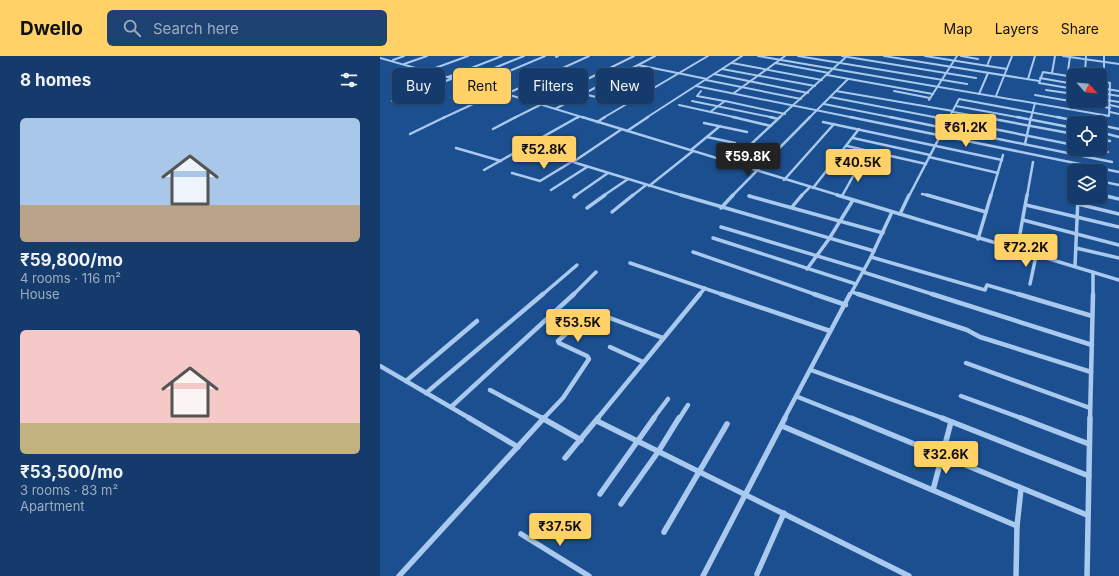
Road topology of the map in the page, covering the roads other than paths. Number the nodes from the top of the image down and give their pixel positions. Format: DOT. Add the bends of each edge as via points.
graph roads {
  1 [pos="404,56"];
  2 [pos="427,56"];
  3 [pos="468,56"];
  4 [pos="502,56"];
  5 [pos="524,56"];
  6 [pos="546,56"];
  7 [pos="589,56"];
  8 [pos="634,56"];
  9 [pos="655,56"];
  10 [pos="708,56"];
  11 [pos="742,56"];
  12 [pos="758,56"];
  13 [pos="785,56"];
  14 [pos="798,56"];
  15 [pos="842,56"];
  16 [pos="847,56"];
  17 [pos="884,56"];
  18 [pos="925,56"];
  19 [pos="957,56"];
  20 [pos="961,56"];
  21 [pos="991,56"];
  22 [pos="1012,56"];
  23 [pos="1035,56"];
  24 [pos="1055,56"];
  25 [pos="1063,56"];
  26 [pos="1069,56"];
  27 [pos="1104,56"];
  28 [pos="380,58"];
  29 [pos="978,58"];
  30 [pos="1086,58"];
  31 [pos="392,60"];
  32 [pos="780,60"];
  33 [pos="954,60"];
  34 [pos="878,62"];
  35 [pos="1105,62"];
  36 [pos="732,63"];
  37 [pos="775,63"];
  38 [pos="840,63"];
  39 [pos="404,64"];
  40 [pos="1119,64"];
  41 [pos="638,65"];
  42 [pos="950,66"];
  43 [pos="987,66"];
  44 [pos="417,68"];
  45 [pos="435,68"];
  46 [pos="494,68"];
  47 [pos="873,68"];
  48 [pos="1068,68"];
  49 [pos="1085,68"];
  50 [pos="1105,68"];
  51 [pos="722,69"];
  52 [pos="833,69"];
  53 [pos="1007,69"];
  54 [pos="766,70"];
  55 [pos="511,71"];
  56 [pos="946,73"];
  57 [pos="988,73"];
  58 [pos="679,74"];
  59 [pos="714,74"];
  60 [pos="828,74"];
  61 [pos="1052,74"];
  62 [pos="1004,75"];
  63 [pos="445,76"];
  64 [pos="758,76"];
  65 [pos="1067,76"];
  66 [pos="450,78"];
  67 [pos="976,78"];
  68 [pos="453,79"];
  69 [pos="588,79"];
  70 [pos="706,79"];
  71 [pos="848,79"];
  72 [pos="1028,79"];
  73 [pos="445,80"];
  74 [pos="822,80"];
  75 [pos="942,80"];
  76 [pos="1040,80"];
  77 [pos="751,81"];
  78 [pos="1107,82"];
  79 [pos="1067,83"];
  80 [pos="967,84"];
  81 [pos="696,86"];
  82 [pos="815,86"];
  83 [pos="743,87"];
  84 [pos="937,87"];
  85 [pos="654,88"];
  86 [pos="1067,88"];
  87 [pos="1107,89"];
  88 [pos="1046,90"];
  89 [pos="1110,90"];
  90 [pos="588,91"];
  91 [pos="701,91"];
  92 [pos="836,91"];
  93 [pos="894,91"];
  94 [pos="1119,91"];
  95 [pos="511,92"];
  96 [pos="734,93"];
  97 [pos="808,93"];
  98 [pos="1067,93"];
  99 [pos="933,94"];
  100 [pos="979,94"];
  101 [pos="1107,94"];
  102 [pos="1036,95"];
  103 [pos="1110,95"];
  104 [pos="511,96"];
  105 [pos="996,96"];
  106 [pos="1119,96"];
  107 [pos="830,97"];
  108 [pos="519,98"];
  109 [pos="801,99"];
  110 [pos="1107,100"];
  111 [pos="1110,100"];
  112 [pos="692,101"];
  113 [pos="724,101"];
  114 [pos="1119,102"];
  115 [pos="1035,103"];
  116 [pos="474,104"];
  117 [pos="539,104"];
  118 [pos="564,104"];
  119 [pos="627,104"];
  120 [pos="824,104"];
  121 [pos="679,105"];
  122 [pos="718,106"];
  123 [pos="793,106"];
  124 [pos="956,106"];
  125 [pos="1110,106"];
  126 [pos="1119,106"];
  127 [pos="554,109"];
  128 [pos="817,111"];
  129 [pos="953,111"];
  130 [pos="710,112"];
  131 [pos="1110,112"];
  132 [pos="1032,113"];
  133 [pos="785,114"];
  134 [pos="1119,114"];
  135 [pos="579,117"];
  136 [pos="778,119"];
  137 [pos="1030,119"];
  138 [pos="1067,119"];
  139 [pos="948,121"];
  140 [pos="597,122"];
  141 [pos="704,122"];
  142 [pos="823,122"];
  143 [pos="834,124"];
  144 [pos="720,126"];
  145 [pos="771,126"];
  146 [pos="1029,126"];
  147 [pos="1107,126"];
  148 [pos="1067,127"];
  149 [pos="944,128"];
  150 [pos="493,129"];
  151 [pos="622,129"];
  152 [pos="859,129"];
  153 [pos="1119,129"];
  154 [pos="628,131"];
  155 [pos="746,132"];
  156 [pos="1067,133"];
  157 [pos="410,134"];
  158 [pos="1107,134"];
  159 [pos="940,136"];
  160 [pos="1027,136"];
  161 [pos="707,137"];
  162 [pos="1119,137"];
  163 [pos="853,138"];
  164 [pos="1107,140"];
  165 [pos="1110,141"];
  166 [pos="735,143"];
  167 [pos="1025,144"];
  168 [pos="1067,144"];
  169 [pos="847,146"];
  170 [pos="935,146"];
  171 [pos="456,148"];
  172 [pos="692,150"];
  173 [pos="1003,155"];
  174 [pos="930,156"];
  175 [pos="1002,160"];
  176 [pos="501,161"];
  177 [pos="573,161"];
  178 [pos="861,162"];
  179 [pos="1034,162"];
  180 [pos="1112,162"];
  181 [pos="731,163"];
  182 [pos="926,164"];
  183 [pos="1080,164"];
  184 [pos="587,167"];
  185 [pos="484,170"];
  186 [pos="1107,170"];
  187 [pos="757,172"];
  188 [pos="1119,172"];
  189 [pos="512,173"];
  190 [pos="608,173"];
  191 [pos="998,173"];
  192 [pos="628,179"];
  193 [pos="784,180"];
  194 [pos="1107,182"];
  195 [pos="647,185"];
  196 [pos="1119,185"];
  197 [pos="812,188"];
  198 [pos="551,190"];
  199 [pos="922,194"];
  200 [pos="749,196"];
  201 [pos="842,196"];
  202 [pos="1107,196"];
  203 [pos="574,197"];
  204 [pos="1119,199"];
  205 [pos="853,200"];
  206 [pos="1078,204"];
  207 [pos="1026,205"];
  208 [pos="792,207"];
  209 [pos="587,208"];
  210 [pos="721,208"];
  211 [pos="612,212"];
  212 [pos="892,212"];
  213 [pos="986,212"];
  214 [pos="900,214"];
  215 [pos="1119,214"];
  216 [pos="1077,217"];
  217 [pos="839,220"];
  218 [pos="1023,220"];
  219 [pos="721,227"];
  220 [pos="1119,227"];
  221 [pos="883,233"];
  222 [pos="1076,234"];
  223 [pos="713,238"];
  224 [pos="978,238"];
  225 [pos="829,239"];
  226 [pos="1119,245"];
  227 [pos="1076,248"];
  228 [pos="1017,250"];
  229 [pos="874,251"];
  230 [pos="693,252"];
  231 [pos="816,255"];
  232 [pos="1036,256"];
  233 [pos="871,257"];
  234 [pos="1119,258"];
  235 [pos="630,263"];
  236 [pos="577,265"];
  237 [pos="1075,266"];
  238 [pos="807,269"];
  239 [pos="864,271"];
  240 [pos="596,272"];
  241 [pos="1093,272"];
  242 [pos="1119,280"];
  243 [pos="856,284"];
  244 [pos="1030,284"];
  245 [pos="705,288"];
  246 [pos="852,292"];
  247 [pos="846,305"];
  248 [pos="1092,316"];
  249 [pos="477,321"];
  250 [pos="830,331"];
  251 [pos="663,338"];
  252 [pos="1092,345"];
  253 [pos="610,347"];
  254 [pos="643,362"];
  255 [pos="966,363"];
  256 [pos="380,366"];
  257 [pos="811,370"];
  258 [pos="1091,372"];
  259 [pos="406,381"];
  260 [pos="490,390"];
  261 [pos="426,393"];
  262 [pos="961,396"];
  263 [pos="798,397"];
  264 [pos="668,400"];
  265 [pos="688,405"];
  266 [pos="451,407"];
  267 [pos="1090,408"];
  268 [pos="544,420"];
  269 [pos="597,421"];
  270 [pos="951,422"];
  271 [pos="727,424"];
  272 [pos="782,426"];
  273 [pos="581,440"];
  274 [pos="638,442"];
  275 [pos="1089,444"];
  276 [pos="518,447"];
  277 [pos="658,452"];
  278 [pos="942,456"];
  279 [pos="565,458"];
  280 [pos="699,472"];
  281 [pos="1089,476"];
  282 [pos="1021,489"];
  283 [pos="933,490"];
  284 [pos="600,494"];
  285 [pos="746,494"];
  286 [pos="621,504"];
  287 [pos="784,513"];
  288 [pos="1088,515"];
  289 [pos="1017,526"];
  290 [pos="664,532"];
  291 [pos="521,534"];
  292 [pos="757,574"];
  293 [pos="399,576"];
  294 [pos="589,576"];
  295 [pos="703,576"];
  296 [pos="910,576"];
  297 [pos="1016,576"];
  298 [pos="1087,576"];
  1 -- 31 [label="street"];
  2 -- 39 [label="street"];
  3 -- 45 [label="street"];
  4 -- 66 [label="street"];
  5 -- 46 [label="street"];
  6 -- 55 [label="street"];
  7 -- 95 [label="street"];
  8 -- 69 [label="street"];
  9 -- 41 [label="street"];
  10 -- 58 [label="street"];
  11 -- 36 [label="street"];
  12 -- 32 [label="street"];
  13 -- 32 [label="street"];
  14 -- 38 [label="street"];
  15 -- 16 [label="street"];
  16 -- 34 [label="street"];
  16 -- 38 [label="street"];
  17 -- 34 [label="street"];
  17 -- 42 [label="street"];
  18 -- 33 [label="street"];
  19 -- 33 [label="street"];
  20 -- 29 [label="street"];
  21 -- 43 [label="street"];
  22 -- 53 [label="street"];
  23 -- 72 [label="street"];
  24 -- 61 [label="street"];
  25 -- 26 [label="street"];
  26 -- 30 [label="street"];
  26 -- 48 [label="street"];
  27 -- 35 [label="street"];
  28 -- 31 [label="street"];
  30 -- 35 [label="street"];
  30 -- 49 [label="street"];
  31 -- 39 [label="street"];
  32 -- 37 [label="street"];
  32 -- 52 [label="street"];
  33 -- 42 [label="street"];
  33 -- 43 [label="street"];
  34 -- 47 [label="street"];
  34 -- 56 [label="street"];
  35 -- 40 [label="street"];
  35 -- 50 [label="street"];
  36 -- 51 [label="street"];
  36 -- 54 [label="street"];
  37 -- 54 [label="street"];
  37 -- 60 [label="street"];
  38 -- 47 [label="street"];
  38 -- 52 [label="street"];
  39 -- 44 [label="street"];
  41 -- 58 [label="street"];
  41 -- 90 [label="street"];
  42 -- 56 [label="street"];
  42 -- 57 [label="street"];
  43 -- 53 [label="street"];
  47 -- 75 [label="street"];
  51 -- 59 [label="street"];
  51 -- 64 [label="street"];
  52 -- 60 [label="street"];
  52 -- 84 [label="street"];
  53 -- 62 [label="street"];
  54 -- 64 [label="street"];
  54 -- 74 [label="street"];
  56 -- 67 [label="street"];
  56 -- 75 [label="street"];
  57 -- 62 [label="street"];
  57 -- 100 [label="street"];
  58 -- 70 [label="street"];
  58 -- 85 [label="street"];
  59 -- 70 [label="street"];
  59 -- 77 [label="street"];
  60 -- 71 [label="street"];
  60 -- 74 [label="street"];
  61 -- 65 [label="street"];
  61 -- 76 [label="street" via="1043,72"];
  62 -- 72 [label="street"];
  62 -- 105 [label="street"];
  63 -- 66 [label="street"];
  64 -- 77 [label="street"];
  64 -- 82 [label="street"];
  66 -- 68 [label="street"];
  66 -- 73 [label="street"];
  70 -- 81 [label="street"];
  70 -- 83 [label="street"];
  71 -- 92 [label="street"];
  71 -- 99 [label="street"];
  72 -- 76 [label="street"];
  74 -- 82 [label="street"];
  75 -- 80 [label="street"];
  75 -- 84 [label="street"];
  76 -- 79 [label="street"];
  76 -- 86 [label="street" via="1041,83"];
  77 -- 83 [label="street"];
  77 -- 97 [label="street"];
  78 -- 89 [label="street" via="1110,83"];
  81 -- 96 [label="street"];
  81 -- 154 [label="street"];
  82 -- 97 [label="street"];
  83 -- 96 [label="street"];
  83 -- 109 [label="street"];
  84 -- 99 [label="street"];
  84 -- 100 [label="street"];
  87 -- 89 [label="street"];
  88 -- 98 [label="street"];
  89 -- 94 [label="street"];
  89 -- 103 [label="street"];
  91 -- 113 [label="street" via="697,96"];
  92 -- 107 [label="street"];
  92 -- 129 [label="street"];
  93 -- 99 [label="street" via="930,99"];
  96 -- 123 [label="street"];
  97 -- 109 [label="street"];
  100 -- 105 [label="street"];
  101 -- 103 [label="street"];
  102 -- 125 [label="street"];
  103 -- 106 [label="street"];
  103 -- 111 [label="street"];
  104 -- 108 [label="street"];
  105 -- 115 [label="street"];
  107 -- 120 [label="street"];
  107 -- 139 [label="street"];
  109 -- 123 [label="street"];
  110 -- 111 [label="street"];
  111 -- 114 [label="street"];
  111 -- 125 [label="street"];
  112 -- 122 [label="street"];
  113 -- 122 [label="street"];
  113 -- 133 [label="street"];
  115 -- 131 [label="street" via="1108,116"];
  115 -- 132 [label="street"];
  116 -- 157 [label="street"];
  117 -- 127 [label="street"];
  117 -- 150 [label="street"];
  118 -- 127 [label="street"];
  119 -- 140 [label="street"];
  120 -- 128 [label="street"];
  120 -- 149 [label="street"];
  121 -- 130 [label="street"];
  122 -- 130 [label="street"];
  122 -- 136 [label="street"];
  123 -- 128 [label="street"];
  123 -- 133 [label="street"];
  124 -- 129 [label="street"];
  124 -- 132 [label="street" via="959,99"];
  124 -- 137 [label="street"];
  125 -- 126 [label="street"];
  125 -- 131 [label="street"];
  127 -- 135 [label="street"];
  128 -- 159 [label="street"];
  128 -- 187 [label="street"];
  129 -- 139 [label="street"];
  129 -- 146 [label="street"];
  130 -- 145 [label="street"];
  131 -- 134 [label="street"];
  132 -- 137 [label="street"];
  132 -- 138 [label="street"];
  133 -- 136 [label="street"];
  135 -- 140 [label="street"];
  135 -- 176 [label="street"];
  136 -- 145 [label="street"];
  137 -- 146 [label="street"];
  137 -- 148 [label="street"];
  139 -- 149 [label="street"];
  139 -- 160 [label="street"];
  140 -- 151 [label="street"];
  141 -- 144 [label="street"];
  142 -- 143 [label="street"];
  143 -- 152 [label="street"];
  143 -- 193 [label="street"];
  144 -- 155 [label="street"];
  144 -- 161 [label="street"];
  145 -- 181 [label="street"];
  146 -- 156 [label="street"];
  146 -- 160 [label="street"];
  147 -- 153 [label="street"];
  149 -- 159 [label="street"];
  149 -- 167 [label="street"];
  151 -- 154 [label="street"];
  151 -- 177 [label="street"];
  152 -- 163 [label="street"];
  152 -- 170 [label="street"];
  154 -- 172 [label="street"];
  158 -- 162 [label="street"];
  159 -- 170 [label="street"];
  159 -- 183 [label="street"];
  160 -- 167 [label="street"];
  160 -- 168 [label="street"];
  161 -- 166 [label="street"];
  161 -- 172 [label="street"];
  163 -- 169 [label="street"];
  163 -- 174 [label="street"];
  164 -- 165 [label="street"];
  167 -- 180 [label="street"];
  169 -- 182 [label="street"];
  169 -- 197 [label="street"];
  170 -- 174 [label="street"];
  170 -- 175 [label="street"];
  171 -- 176 [label="street"];
  172 -- 181 [label="street"];
  172 -- 195 [label="street"];
  173 -- 175 [label="street"];
  174 -- 182 [label="street"];
  174 -- 191 [label="street"];
  175 -- 191 [label="street"];
  176 -- 185 [label="street"];
  177 -- 184 [label="street"];
  177 -- 189 [label="street" via="540,181"];
  178 -- 201 [label="street"];
  179 -- 207 [label="street"];
  181 -- 187 [label="street"];
  182 -- 214 [label="street"];
  184 -- 190 [label="street"];
  184 -- 198 [label="street"];
  186 -- 188 [label="street"];
  187 -- 193 [label="street"];
  187 -- 210 [label="street"];
  190 -- 192 [label="street"];
  190 -- 203 [label="street"];
  191 -- 213 [label="street"];
  192 -- 195 [label="street"];
  192 -- 209 [label="street"];
  193 -- 197 [label="street"];
  194 -- 196 [label="street"];
  195 -- 210 [label="street"];
  195 -- 211 [label="street"];
  197 -- 201 [label="street"];
  197 -- 208 [label="street"];
  199 -- 213 [label="street"];
  200 -- 208 [label="street"];
  201 -- 205 [label="street"];
  202 -- 204 [label="street"];
  205 -- 212 [label="street"];
  205 -- 217 [label="street"];
  206 -- 215 [label="street"];
  206 -- 216 [label="street"];
  207 -- 216 [label="street"];
  207 -- 218 [label="street"];
  208 -- 217 [label="street"];
  210 -- 225 [label="street"];
  212 -- 214 [label="street"];
  212 -- 221 [label="street"];
  213 -- 224 [label="street"];
  214 -- 224 [label="street"];
  216 -- 220 [label="street"];
  216 -- 222 [label="street"];
  217 -- 221 [label="street"];
  217 -- 225 [label="street"];
  218 -- 222 [label="street"];
  218 -- 228 [label="street"];
  219 -- 231 [label="street"];
  221 -- 229 [label="street"];
  222 -- 226 [label="street"];
  222 -- 227 [label="street"];
  223 -- 238 [label="street"];
  224 -- 228 [label="street"];
  225 -- 229 [label="street"];
  225 -- 231 [label="street"];
  227 -- 234 [label="street"];
  227 -- 237 [label="street"];
  228 -- 232 [label="street"];
  229 -- 233 [label="street"];
  230 -- 247 [label="street"];
  231 -- 238 [label="street"];
  231 -- 239 [label="street"];
  232 -- 237 [label="street"];
  232 -- 244 [label="street"];
  233 -- 239 [label="street"];
  233 -- 248 [label="street" via="985,290 986,285"];
  235 -- 245 [label="street"];
  236 -- 261 [label="street"];
  237 -- 241 [label="street"];
  238 -- 243 [label="street"];
  239 -- 243 [label="street"];
  239 -- 252 [label="street"];
  240 -- 266 [label="street"];
  241 -- 242 [label="street"];
  241 -- 248 [label="street"];
  243 -- 246 [label="street"];
  245 -- 250 [label="street"];
  245 -- 251 [label="street"];
  246 -- 247 [label="street"];
  246 -- 258 [label="street" via="967,330 980,337"];
  247 -- 250 [label="street"];
  248 -- 252 [label="street"];
  249 -- 259 [label="street"];
  250 -- 257 [label="street"];
  251 -- 254 [label="street"];
  251 -- 268 [label="street" via="599,313 589,313 558,342 588,356 589,362 568,393"];
  252 -- 258 [label="street"];
  253 -- 254 [label="street"];
  254 -- 269 [label="street"];
  255 -- 267 [label="street"];
  256 -- 259 [label="street"];
  257 -- 263 [label="street"];
  257 -- 270 [label="street"];
  258 -- 267 [label="street"];
  259 -- 261 [label="street"];
  260 -- 268 [label="street"];
  261 -- 266 [label="street"];
  262 -- 275 [label="street"];
  263 -- 272 [label="street"];
  263 -- 278 [label="street"];
  264 -- 274 [label="street"];
  265 -- 277 [label="street"];
  266 -- 276 [label="street"];
  267 -- 275 [label="street"];
  268 -- 273 [label="street"];
  268 -- 276 [label="street"];
  269 -- 273 [label="street"];
  269 -- 274 [label="street"];
  270 -- 278 [label="street"];
  270 -- 281 [label="street"];
  271 -- 280 [label="street"];
  272 -- 283 [label="street"];
  272 -- 285 [label="street"];
  273 -- 279 [label="street"];
  274 -- 277 [label="street"];
  274 -- 284 [label="street"];
  275 -- 281 [label="street"];
  276 -- 293 [label="street"];
  277 -- 280 [label="street"];
  277 -- 286 [label="street"];
  278 -- 282 [label="street"];
  278 -- 283 [label="street"];
  280 -- 285 [label="street"];
  280 -- 290 [label="street"];
  281 -- 288 [label="street"];
  282 -- 288 [label="street"];
  282 -- 289 [label="street"];
  283 -- 289 [label="street"];
  285 -- 287 [label="street"];
  285 -- 295 [label="street"];
  287 -- 292 [label="street"];
  287 -- 296 [label="street"];
  288 -- 298 [label="street"];
  289 -- 297 [label="street"];
  291 -- 294 [label="street"];
}
